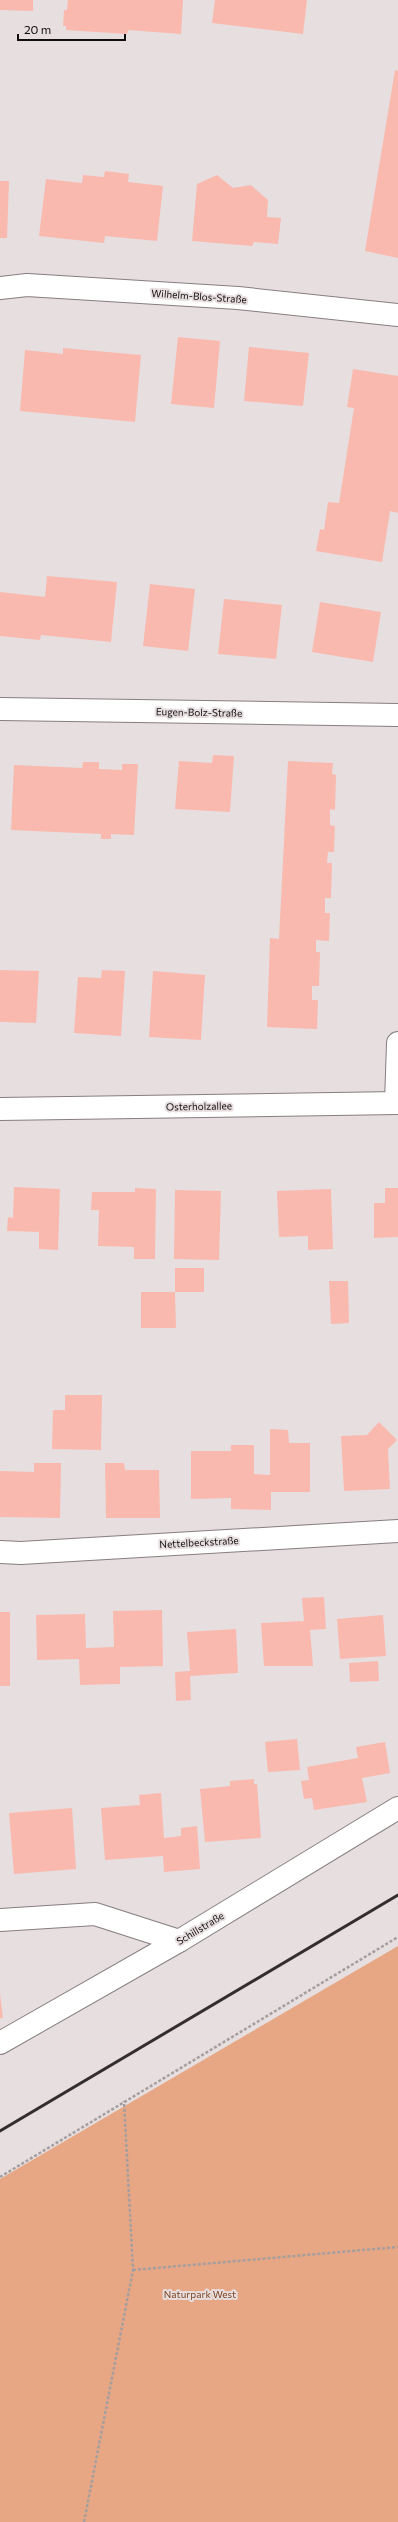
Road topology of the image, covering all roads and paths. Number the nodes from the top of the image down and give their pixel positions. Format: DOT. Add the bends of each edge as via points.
graph roads {
  1 [pos="0,288"];
  2 [pos="398,314"];
  3 [pos="0,709"];
  4 [pos="398,715"];
  5 [pos="398,1043"];
  6 [pos="397,1103"];
  7 [pos="0,1109"];
  8 [pos="398,1531"];
  9 [pos="0,1552"];
  10 [pos="398,1808"];
  11 [pos="0,1920"];
  12 [pos="398,1937"];
  13 [pos="179,1941"];
  14 [pos="0,2043"];
  15 [pos="124,2101"];
  16 [pos="0,2177"];
  17 [pos="398,2247"];
  18 [pos="133,2270"];
  19 [pos="84,2522"];
  1 -- 2 [label="street, Wilhelm-Blos-Straße" via="27,285 230,298"];
  3 -- 4 [label="street, Eugen-Bolz-Straße"];
  5 -- 6 [label="street"];
  6 -- 7 [label="street, Osterholzallee"];
  8 -- 9 [label="street, Nettelbeckstraße" via="20,1553"];
  10 -- 13 [label="street, Schillstraße"];
  11 -- 13 [label="street" via="95,1914"];
  12 -- 15 [label="path"];
  13 -- 14 [label="street, Schillstraße"];
  15 -- 16 [label="path"];
  15 -- 18 [label="path"];
  17 -- 18 [label="path"];
  18 -- 19 [label="path"];
}
